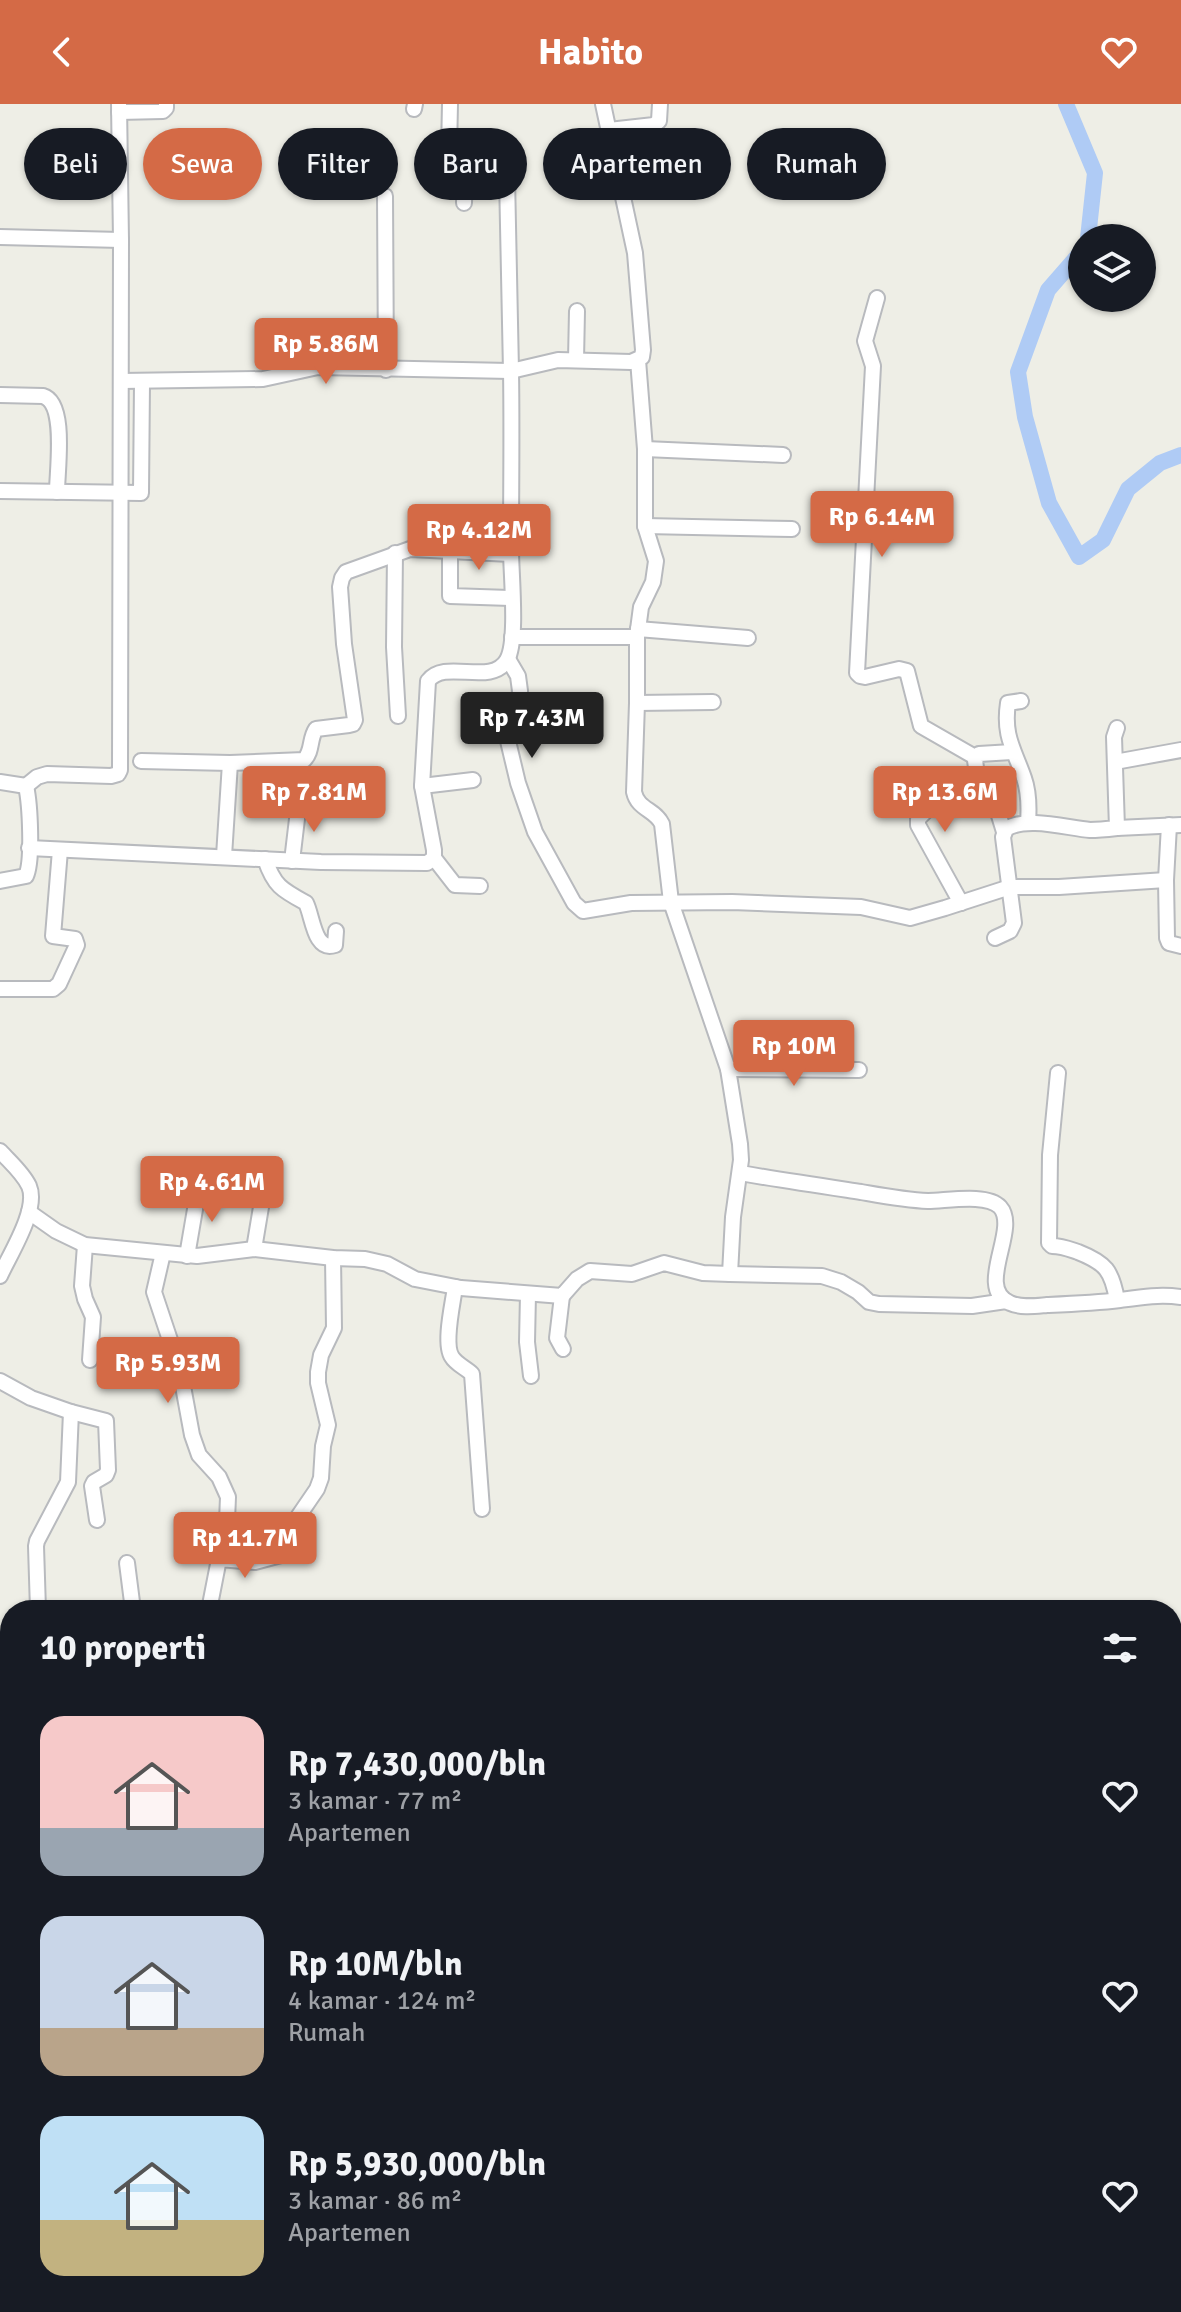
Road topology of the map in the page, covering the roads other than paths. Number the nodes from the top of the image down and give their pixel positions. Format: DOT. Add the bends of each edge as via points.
graph roads {
  1 [pos="166,104"];
  2 [pos="450,104"];
  3 [pos="603,104"];
  4 [pos="660,104"];
  5 [pos="119,108"];
  6 [pos="609,128"];
  7 [pos="627,128"];
  8 [pos="385,200"];
  9 [pos="507,200"];
  10 [pos="624,200"];
  11 [pos="464,203"];
  12 [pos="0,237"];
  13 [pos="121,240"];
  14 [pos="877,298"];
  15 [pos="577,311"];
  16 [pos="576,360"];
  17 [pos="638,360"];
  18 [pos="386,370"];
  19 [pos="511,371"];
  20 [pos="121,381"];
  21 [pos="142,383"];
  22 [pos="0,395"];
  23 [pos="645,449"];
  24 [pos="783,455"];
  25 [pos="0,491"];
  26 [pos="57,492"];
  27 [pos="121,492"];
  28 [pos="645,526"];
  29 [pos="792,529"];
  30 [pos="450,551"];
  31 [pos="395,553"];
  32 [pos="511,554"];
  33 [pos="512,598"];
  34 [pos="637,633"];
  35 [pos="512,637"];
  36 [pos="748,638"];
  37 [pos="508,659"];
  38 [pos="1021,701"];
  39 [pos="713,702"];
  40 [pos="637,703"];
  41 [pos="398,716"];
  42 [pos="1117,728"];
  43 [pos="1181,750"];
  44 [pos="1012,752"];
  45 [pos="975,757"];
  46 [pos="141,761"];
  47 [pos="1115,762"];
  48 [pos="230,763"];
  49 [pos="473,780"];
  50 [pos="0,782"];
  51 [pos="26,786"];
  52 [pos="422,786"];
  53 [pos="299,802"];
  54 [pos="994,804"];
  55 [pos="1028,823"];
  56 [pos="1175,825"];
  57 [pos="1117,828"];
  58 [pos="1004,832"];
  59 [pos="29,848"];
  60 [pos="60,850"];
  61 [pos="224,856"];
  62 [pos="434,858"];
  63 [pos="265,859"];
  64 [pos="292,861"];
  65 [pos="1166,880"];
  66 [pos="0,881"];
  67 [pos="480,886"];
  68 [pos="1010,887"];
  69 [pos="671,902"];
  70 [pos="961,903"];
  71 [pos="336,931"];
  72 [pos="995,938"];
  73 [pos="1181,946"];
  74 [pos="0,989"];
  75 [pos="728,1069"];
  76 [pos="859,1070"];
  77 [pos="1058,1073"];
  78 [pos="0,1151"];
  79 [pos="740,1173"];
  80 [pos="265,1183"];
  81 [pos="199,1186"];
  82 [pos="29,1212"];
  83 [pos="85,1245"];
  84 [pos="254,1249"];
  85 [pos="163,1253"];
  86 [pos="187,1256"];
  87 [pos="333,1258"];
  88 [pos="730,1274"];
  89 [pos="0,1276"];
  90 [pos="455,1287"];
  91 [pos="528,1294"];
  92 [pos="562,1296"];
  93 [pos="1181,1297"];
  94 [pos="1117,1300"];
  95 [pos="1006,1301"];
  96 [pos="563,1349"];
  97 [pos="90,1360"];
  98 [pos="531,1376"];
  99 [pos="0,1381"];
  100 [pos="71,1412"];
  101 [pos="68,1482"];
  102 [pos="92,1486"];
  103 [pos="482,1509"];
  104 [pos="97,1520"];
  105 [pos="289,1530"];
  106 [pos="281,1555"];
  107 [pos="219,1559"];
  108 [pos="127,1563"];
  109 [pos="38,1600"];
  110 [pos="132,1600"];
  111 [pos="211,1600"];
  1 -- 5 [label="street" via="163,111"];
  2 -- 11 [label="street" via="449,151 465,173"];
  3 -- 6 [label="street"];
  4 -- 7 [label="street" via="654,125"];
  5 -- 13 [label="street"];
  8 -- 18 [label="street"];
  9 -- 19 [label="street"];
  10 -- 17 [label="street" via="635,253 643,350"];
  12 -- 13 [label="street"];
  13 -- 20 [label="street"];
  14 -- 45 [label="street" via="865,341 873,366 857,673 865,677 903,668 921,726"];
  15 -- 16 [label="street"];
  16 -- 17 [label="street"];
  16 -- 19 [label="street"];
  17 -- 23 [label="street"];
  18 -- 19 [label="street"];
  18 -- 21 [label="street" via="318,367 263,379"];
  19 -- 32 [label="street"];
  20 -- 21 [label="street"];
  20 -- 27 [label="street"];
  21 -- 27 [label="street" via="141,493"];
  22 -- 26 [label="street" via="43,396 53,404 58,417"];
  23 -- 24 [label="street"];
  23 -- 28 [label="street"];
  25 -- 26 [label="street"];
  26 -- 27 [label="street"];
  27 -- 51 [label="street" via="120,770 111,776 47,774"];
  28 -- 29 [label="street"];
  28 -- 34 [label="street" via="656,571"];
  30 -- 31 [label="street" via="421,548"];
  30 -- 32 [label="street"];
  30 -- 33 [label="street" via="450,596"];
  31 -- 41 [label="street"];
  31 -- 48 [label="street" via="349,569 342,578 355,722 316,729 304,760"];
  32 -- 33 [label="street"];
  33 -- 35 [label="street"];
  34 -- 35 [label="street"];
  34 -- 36 [label="street"];
  34 -- 40 [label="street"];
  35 -- 37 [label="street"];
  37 -- 52 [label="street" via="491,671 431,677"];
  37 -- 69 [label="street" via="520,691 510,752 535,832 574,903 586,912"];
  38 -- 44 [label="street" via="1007,706"];
  39 -- 40 [label="street"];
  40 -- 69 [label="street" via="635,798 662,824"];
  42 -- 47 [label="street"];
  43 -- 47 [label="street"];
  44 -- 45 [label="street"];
  44 -- 55 [label="street" via="1026,782"];
  45 -- 54 [label="street" via="979,791"];
  46 -- 48 [label="street"];
  47 -- 57 [label="street"];
  48 -- 61 [label="street"];
  49 -- 52 [label="street"];
  50 -- 51 [label="street"];
  51 -- 59 [label="street"];
  52 -- 62 [label="street"];
  53 -- 64 [label="street"];
  54 -- 58 [label="street"];
  54 -- 70 [label="street" via="935,799 918,819"];
  55 -- 57 [label="street"];
  55 -- 58 [label="street"];
  56 -- 57 [label="street"];
  56 -- 65 [label="street"];
  58 -- 68 [label="street"];
  59 -- 60 [label="street"];
  59 -- 66 [label="street" via="26,876"];
  60 -- 61 [label="street"];
  60 -- 74 [label="street" via="53,936 75,939 77,945 53,989"];
  61 -- 63 [label="street"];
  62 -- 64 [label="street" via="427,863"];
  62 -- 67 [label="street" via="455,885"];
  63 -- 64 [label="street"];
  63 -- 71 [label="street" via="275,883 306,903 318,941 332,947"];
  65 -- 68 [label="street"];
  65 -- 73 [label="street" via="1167,938"];
  68 -- 70 [label="street"];
  68 -- 72 [label="street" via="1014,928"];
  69 -- 70 [label="street" via="861,907 910,918"];
  69 -- 75 [label="street"];
  75 -- 76 [label="street"];
  75 -- 79 [label="street"];
  77 -- 94 [label="street" via="1049,1243 1090,1256 1105,1267"];
  78 -- 82 [label="street" via="30,1189"];
  79 -- 88 [label="street"];
  79 -- 95 [label="street" via="898,1199 994,1203 1005,1222 996,1278"];
  80 -- 84 [label="street"];
  81 -- 86 [label="street"];
  82 -- 83 [label="street"];
  82 -- 89 [label="street"];
  83 -- 85 [label="street"];
  83 -- 97 [label="street" via="82,1286 93,1317"];
  84 -- 86 [label="street"];
  84 -- 87 [label="street"];
  85 -- 86 [label="street"];
  85 -- 107 [label="street" via="154,1292 180,1370 192,1435 228,1497"];
  87 -- 90 [label="street" via="376,1260 415,1279"];
  87 -- 105 [label="street" via="334,1328 318,1372 328,1425 321,1478"];
  88 -- 92 [label="street" via="664,1263 632,1274 590,1271"];
  88 -- 95 [label="street" via="822,1276 879,1304 972,1306"];
  90 -- 91 [label="street"];
  90 -- 103 [label="street" via="450,1354 472,1374"];
  91 -- 92 [label="street"];
  91 -- 98 [label="street"];
  92 -- 96 [label="street" via="557,1338"];
  93 -- 94 [label="street"];
  94 -- 95 [label="street" via="1031,1306"];
  99 -- 100 [label="street"];
  100 -- 101 [label="street"];
  100 -- 102 [label="street" via="107,1423 108,1470"];
  101 -- 102 [label="street"];
  101 -- 109 [label="street" via="37,1541"];
  102 -- 104 [label="street"];
  106 -- 107 [label="street" via="255,1562"];
  107 -- 111 [label="street"];
  108 -- 110 [label="street"];
}
